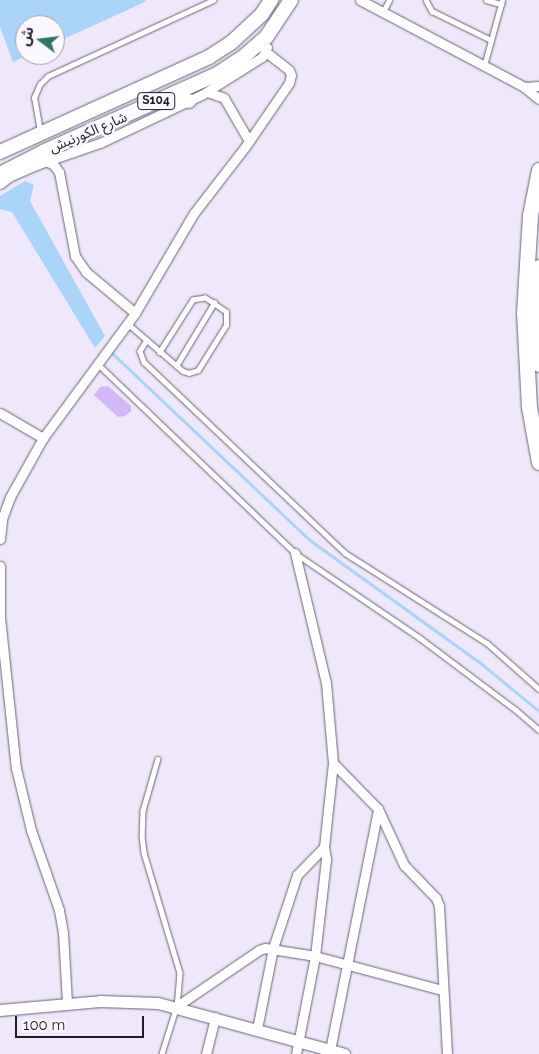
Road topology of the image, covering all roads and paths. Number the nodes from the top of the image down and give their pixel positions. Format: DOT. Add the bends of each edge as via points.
graph roads {
  1 [pos="213,0"];
  2 [pos="271,0"];
  3 [pos="291,0"];
  4 [pos="360,0"];
  5 [pos="389,0"];
  6 [pos="426,0"];
  7 [pos="486,0"];
  8 [pos="502,2"];
  9 [pos="383,12"];
  10 [pos="267,36"];
  11 [pos="491,40"];
  12 [pos="266,52"];
  13 [pos="484,66"];
  14 [pos="225,82"];
  15 [pos="539,86"];
  16 [pos="143,87"];
  17 [pos="524,87"];
  18 [pos="208,92"];
  19 [pos="224,98"];
  20 [pos="162,99"];
  21 [pos="539,99"];
  22 [pos="190,101"];
  23 [pos="111,122"];
  24 [pos="40,132"];
  25 [pos="249,141"];
  26 [pos="65,142"];
  27 [pos="0,152"];
  28 [pos="62,157"];
  29 [pos="29,158"];
  30 [pos="46,162"];
  31 [pos="539,170"];
  32 [pos="59,172"];
  33 [pos="0,174"];
  34 [pos="0,184"];
  35 [pos="539,267"];
  36 [pos="214,303"];
  37 [pos="135,313"];
  38 [pos="127,323"];
  39 [pos="147,340"];
  40 [pos="160,352"];
  41 [pos="97,363"];
  42 [pos="539,364"];
  43 [pos="176,366"];
  44 [pos="0,413"];
  45 [pos="43,438"];
  46 [pos="539,462"];
  47 [pos="1,519"];
  48 [pos="0,539"];
  49 [pos="295,553"];
  50 [pos="0,566"];
  51 [pos="539,689"];
  52 [pos="539,730"];
  53 [pos="158,759"];
  54 [pos="333,763"];
  55 [pos="378,809"];
  56 [pos="324,847"];
  57 [pos="273,948"];
  58 [pos="316,956"];
  59 [pos="347,964"];
  60 [pos="442,990"];
  61 [pos="67,1002"];
  62 [pos="177,1006"];
  63 [pos="0,1010"];
  64 [pos="215,1017"];
  65 [pos="257,1029"];
  66 [pos="300,1041"];
  67 [pos="330,1050"];
  68 [pos="162,1054"];
  69 [pos="206,1054"];
  70 [pos="296,1054"];
  71 [pos="344,1054"];
  72 [pos="447,1054"];
  1 -- 24 [label="lane" via="48,76 34,98"];
  2 -- 16 [label="main road, شارع الكورنيش / S104" via="262,14 232,42 209,57"];
  3 -- 10 [label="main road, شارع الكورنيش / S104"];
  4 -- 9 [label="street"];
  5 -- 9 [label="lane"];
  6 -- 11 [label="lane" via="432,11"];
  7 -- 8 [label="lane"];
  8 -- 11 [label="lane"];
  9 -- 13 [label="street"];
  10 -- 12 [label="street"];
  10 -- 20 [label="main road, شارع الكورنيش / S104" via="217,74"];
  11 -- 13 [label="lane"];
  12 -- 14 [label="street"];
  12 -- 25 [label="street" via="291,75 289,83"];
  13 -- 17 [label="street"];
  14 -- 18 [label="street"];
  14 -- 19 [label="street"];
  15 -- 17 [label="street"];
  16 -- 23 [label="main road" via="132,98 110,110 107,117"];
  16 -- 24 [label="main road, شارع الكورنيش / S104"];
  17 -- 21 [label="street"];
  18 -- 19 [label="street"];
  18 -- 22 [label="street"];
  19 -- 25 [label="street"];
  20 -- 22 [label="main road"];
  20 -- 23 [label="main road, شارع الكورنيش / S104"];
  22 -- 28 [label="street"];
  23 -- 26 [label="main road, شارع الكورنيش / S104"];
  24 -- 27 [label="main road, شارع الكورنيش / S104"];
  25 -- 37 [label="street" via="190,219"];
  26 -- 28 [label="street"];
  26 -- 29 [label="main road, شارع الكورنيش / S104"];
  28 -- 30 [label="street"];
  28 -- 32 [label="street"];
  29 -- 30 [label="street"];
  29 -- 33 [label="main road, شارع الكورنيش / S104"];
  30 -- 32 [label="street" via="53,164"];
  30 -- 34 [label="street"];
  31 -- 46 [label="highway" via="530,215 524,312 529,407"];
  32 -- 37 [label="street" via="75,256 86,272"];
  35 -- 42 [label="highway" via="536,310"];
  36 -- 40 [label="lane" via="202,298 194,300"];
  36 -- 43 [label="lane"];
  36 -- 43 [label="lane" via="226,312 226,325 196,372 186,373"];
  37 -- 38 [label="street"];
  38 -- 39 [label="lane"];
  38 -- 41 [label="street"];
  39 -- 40 [label="lane"];
  39 -- 51 [label="lane" via="140,351 144,362 345,553 487,643"];
  40 -- 43 [label="lane"];
  41 -- 45 [label="street"];
  41 -- 49 [label="lane"];
  44 -- 45 [label="street"];
  45 -- 47 [label="street"];
  47 -- 48 [label="street"];
  49 -- 52 [label="lane" via="420,638"];
  49 -- 54 [label="street" via="326,683"];
  50 -- 61 [label="street" via="0,617 16,768 31,830 59,910"];
  53 -- 62 [label="lane" via="143,811 142,836 144,853 180,967"];
  54 -- 55 [label="street"];
  54 -- 56 [label="street"];
  55 -- 59 [label="street"];
  55 -- 60 [label="street" via="404,865 436,898 439,906"];
  56 -- 57 [label="street" via="297,875"];
  56 -- 58 [label="street" via="326,858"];
  57 -- 58 [label="street"];
  57 -- 62 [label="street" via="258,950"];
  57 -- 65 [label="street"];
  58 -- 59 [label="street"];
  58 -- 66 [label="street"];
  59 -- 60 [label="street"];
  59 -- 67 [label="street"];
  60 -- 72 [label="street"];
  61 -- 62 [label="street" via="129,1000"];
  61 -- 63 [label="street"];
  62 -- 64 [label="street"];
  62 -- 68 [label="lane"];
  64 -- 65 [label="street"];
  64 -- 69 [label="street"];
  65 -- 66 [label="street"];
  66 -- 67 [label="street"];
  66 -- 70 [label="street"];
  67 -- 71 [label="street"];
}
